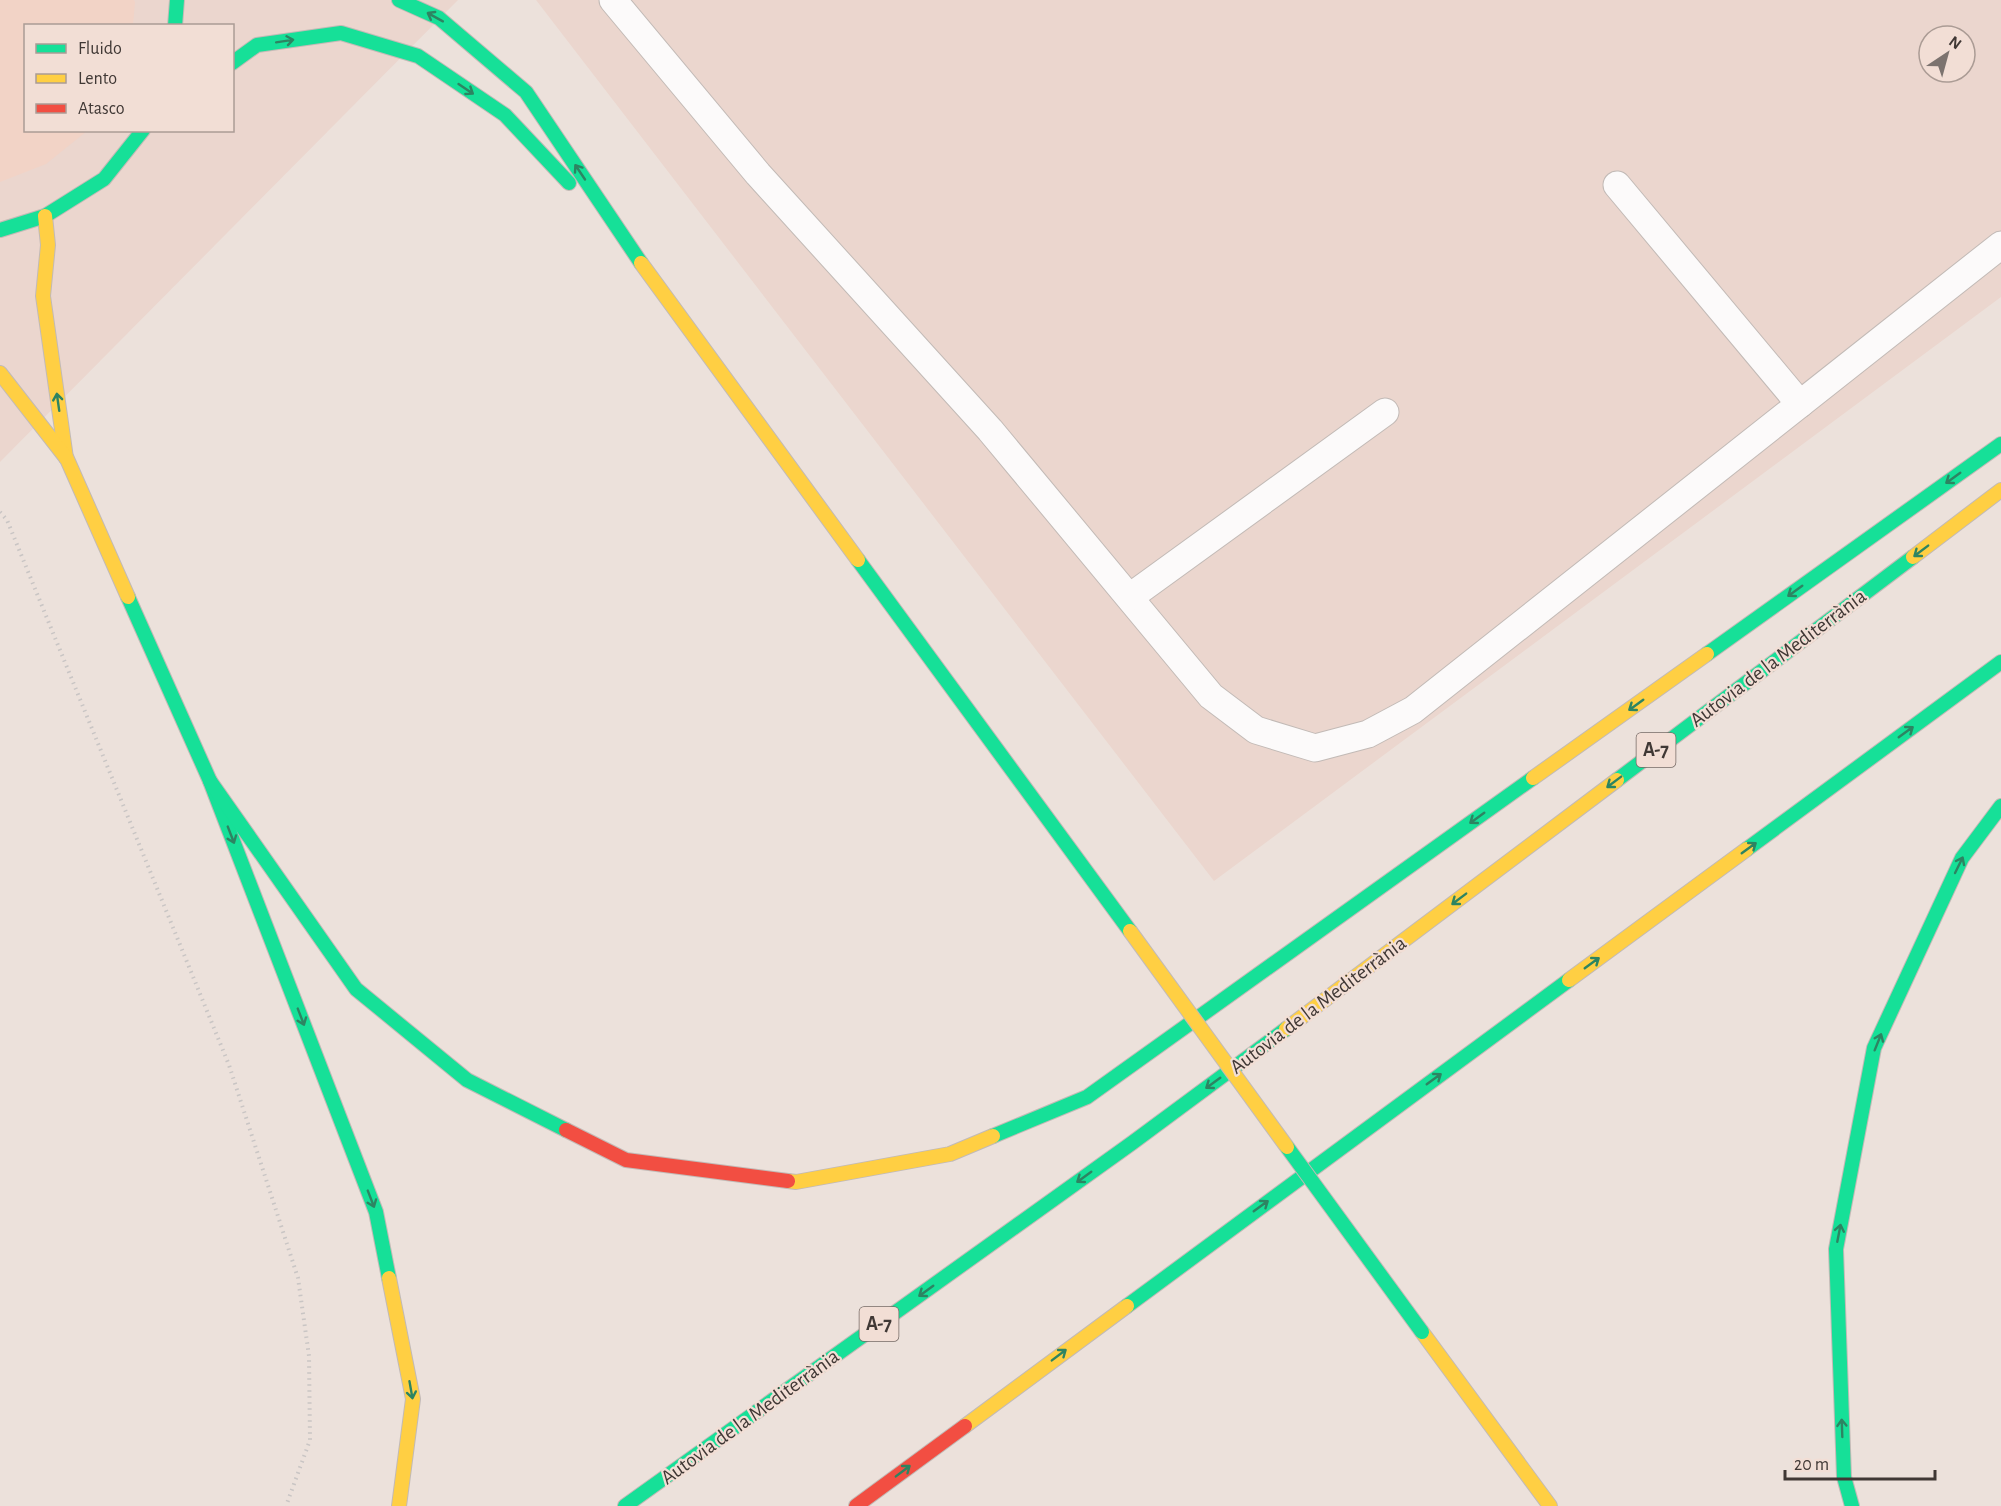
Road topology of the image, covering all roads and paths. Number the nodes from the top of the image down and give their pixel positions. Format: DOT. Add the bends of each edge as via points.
graph roads {
  1 [pos="177,0"];
  2 [pos="399,0"];
  3 [pos="613,0"];
  4 [pos="175,24"];
  5 [pos="234,62"];
  6 [pos="141,132"];
  7 [pos="1617,185"];
  8 [pos="45,216"];
  9 [pos="0,230"];
  10 [pos="2001,245"];
  11 [pos="636,256"];
  12 [pos="0,373"];
  13 [pos="1800,404"];
  14 [pos="1385,412"];
  15 [pos="2001,444"];
  16 [pos="66,459"];
  17 [pos="2001,490"];
  18 [pos="0,512"];
  19 [pos="1130,597"];
  20 [pos="2001,662"];
  21 [pos="210,781"];
  22 [pos="2001,806"];
  23 [pos="286,1506"];
  24 [pos="399,1506"];
  25 [pos="625,1506"];
  26 [pos="856,1506"];
  27 [pos="1550,1506"];
  28 [pos="1852,1506"];
  1 -- 4 [label="main road"];
  11 -- 2 [label="main road, one-way" via="526,92 439,18"];
  3 -- 19 [label="lane" via="758,174 990,430"];
  5 -- 11 [label="main road, one-way" via="257,45 340,33 418,56 505,115"];
  6 -- 8 [label="main road" via="104,179"];
  7 -- 13 [label="lane"];
  8 -- 9 [label="main road"];
  16 -- 8 [label="main road, one-way" via="43,296 48,245"];
  10 -- 13 [label="lane"];
  11 -- 27 [label="main road, bridge"];
  12 -- 16 [label="main road"];
  13 -- 19 [label="lane" via="1413,710 1368,734 1315,748 1256,730 1211,696"];
  14 -- 19 [label="lane"];
  15 -- 21 [label="main road, one-way" via="1087,1097 950,1154 796,1182 626,1160 467,1080 356,989"];
  16 -- 21 [label="main road"];
  17 -- 25 [label="main road, Autovia de la Mediterrània / A-7, one-way" via="1132,1143"];
  18 -- 23 [label="path" via="7,520 230,1065 298,1278 309,1356 310,1440"];
  26 -- 20 [label="main road, one-way"];
  21 -- 24 [label="main road, one-way" via="376,1212 413,1399"];
  28 -- 22 [label="main road, one-way" via="1844,1477 1836,1249 1874,1048 1962,858"];
}
